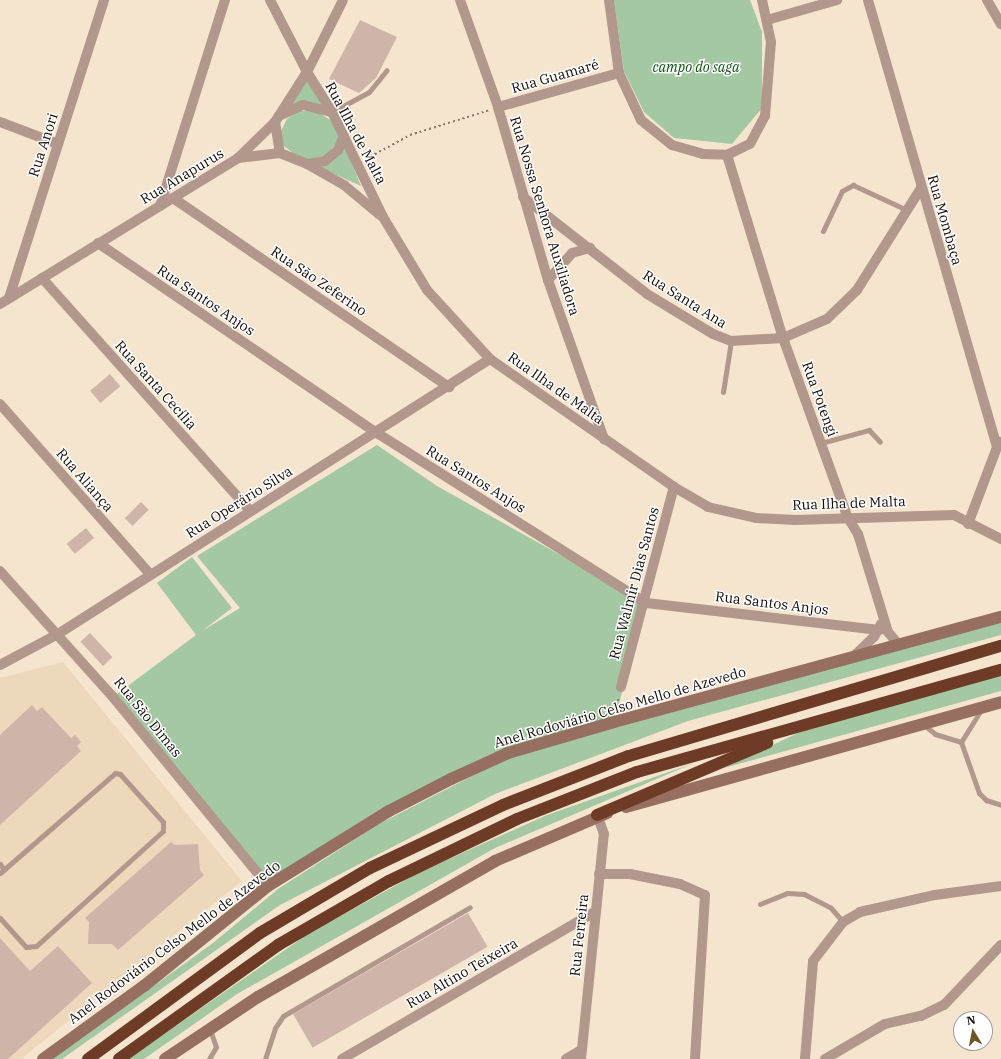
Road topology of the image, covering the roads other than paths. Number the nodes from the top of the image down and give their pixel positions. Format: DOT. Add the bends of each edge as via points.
graph roads {
  1 [pos="104,0"];
  2 [pos="225,0"];
  3 [pos="270,0"];
  4 [pos="343,0"];
  5 [pos="460,0"];
  6 [pos="609,0"];
  7 [pos="762,0"];
  8 [pos="837,0"];
  9 [pos="868,0"];
  10 [pos="987,0"];
  11 [pos="767,20"];
  12 [pos="1001,24"];
  13 [pos="387,70"];
  14 [pos="306,72"];
  15 [pos="618,73"];
  16 [pos="498,107"];
  17 [pos="332,112"];
  18 [pos="277,119"];
  19 [pos="0,122"];
  20 [pos="344,136"];
  21 [pos="58,144"];
  22 [pos="280,153"];
  23 [pos="727,155"];
  24 [pos="238,158"];
  25 [pos="308,164"];
  26 [pos="921,188"];
  27 [pos="523,197"];
  28 [pos="173,198"];
  29 [pos="160,206"];
  30 [pos="907,210"];
  31 [pos="383,217"];
  32 [pos="823,231"];
  33 [pos="98,243"];
  34 [pos="590,248"];
  35 [pos="42,278"];
  36 [pos="548,280"];
  37 [pos="9,298"];
  38 [pos="0,304"];
  39 [pos="783,338"];
  40 [pos="730,341"];
  41 [pos="490,359"];
  42 [pos="449,387"];
  43 [pos="723,392"];
  44 [pos="0,404"];
  45 [pos="377,433"];
  46 [pos="604,439"];
  47 [pos="880,442"];
  48 [pos="999,442"];
  49 [pos="821,444"];
  50 [pos="674,487"];
  51 [pos="250,511"];
  52 [pos="847,516"];
  53 [pos="968,524"];
  54 [pos="1001,539"];
  55 [pos="0,571"];
  56 [pos="150,574"];
  57 [pos="646,603"];
  58 [pos="883,610"];
  59 [pos="1001,617"];
  60 [pos="879,630"];
  61 [pos="58,634"];
  62 [pos="899,645"];
  63 [pos="1001,646"];
  64 [pos="852,658"];
  65 [pos="0,665"];
  66 [pos="1001,670"];
  67 [pos="621,687"];
  68 [pos="1001,702"];
  69 [pos="983,707"];
  70 [pos="811,724"];
  71 [pos="923,724"];
  72 [pos="961,742"];
  73 [pos="1001,805"];
  74 [pos="597,815"];
  75 [pos="0,864"];
  76 [pos="2,872"];
  77 [pos="599,874"];
  78 [pos="268,886"];
  79 [pos="1001,886"];
  80 [pos="760,904"];
  81 [pos="470,907"];
  82 [pos="596,911"];
  83 [pos="0,918"];
  84 [pos="843,922"];
  85 [pos="1001,945"];
  86 [pos="209,1027"];
  87 [pos="581,1054"];
  88 [pos="43,1059"];
  89 [pos="88,1059"];
  90 [pos="119,1059"];
  91 [pos="165,1059"];
  92 [pos="209,1059"];
  93 [pos="265,1059"];
  94 [pos="342,1059"];
  95 [pos="566,1059"];
  96 [pos="695,1059"];
  97 [pos="805,1059"];
  98 [pos="825,1059"];
  1 -- 21 [label="street, Rua Anori"];
  2 -- 29 [label="street"];
  3 -- 14 [label="street, Rua Ilha de Malta"];
  4 -- 14 [label="street"];
  5 -- 16 [label="street, Rua Nossa Senhora Auxiliadora"];
  6 -- 15 [label="street"];
  7 -- 11 [label="street"];
  8 -- 11 [label="street"];
  9 -- 26 [label="street, Rua Mombaça"];
  10 -- 12 [label="street"];
  11 -- 23 [label="street" via="771,42 765,116 750,144"];
  13 -- 17 [label="lane" via="369,92"];
  14 -- 17 [label="street, Rua Ilha de Malta"];
  14 -- 18 [label="street"];
  15 -- 16 [label="street, Rua Guamaré"];
  15 -- 23 [label="street" via="641,120 672,145 703,154"];
  16 -- 27 [label="street, Rua Nossa Senhora Auxiliadora"];
  17 -- 18 [label="street" via="303,105"];
  17 -- 20 [label="street, Rua Ilha de Malta"];
  18 -- 22 [label="street"];
  18 -- 24 [label="street"];
  19 -- 21 [label="street"];
  20 -- 25 [label="street" via="338,150 325,161"];
  20 -- 31 [label="street, Rua Ilha de Malta"];
  21 -- 37 [label="street, Rua Anori"];
  22 -- 24 [label="street, Rua Anapurus"];
  22 -- 25 [label="street, Rua Anapurus"];
  23 -- 39 [label="street, Rua Potengi"];
  24 -- 28 [label="street, Rua Anapurus"];
  25 -- 31 [label="street, Rua Anapurus" via="344,185"];
  26 -- 30 [label="street, Rua Santa Ana"];
  26 -- 48 [label="street, Rua Mombaça"];
  27 -- 34 [label="street, Rua Santa Ana"];
  27 -- 36 [label="street, Rua Nossa Senhora Auxiliadora"];
  28 -- 29 [label="street, Rua Anapurus"];
  28 -- 42 [label="street, Rua São Zeferino"];
  29 -- 33 [label="street, Rua Anapurus"];
  30 -- 32 [label="lane" via="853,185 842,191"];
  30 -- 39 [label="street, Rua Santa Ana" via="857,290 827,319"];
  31 -- 41 [label="street, Rua Ilha de Malta" via="427,290"];
  33 -- 35 [label="street, Rua Anapurus"];
  33 -- 45 [label="street, Rua Santos Anjos"];
  34 -- 36 [label="street" via="572,253"];
  34 -- 40 [label="street, Rua Santa Ana" via="647,294 713,334"];
  35 -- 37 [label="street, Rua Anapurus"];
  35 -- 51 [label="street, Rua Santa Cecília"];
  36 -- 46 [label="street, Rua Nossa Senhora Auxiliadora"];
  37 -- 38 [label="street, Rua Anapurus"];
  39 -- 40 [label="street, Rua Santa Ana"];
  39 -- 49 [label="street, Rua Potengi"];
  40 -- 43 [label="lane"];
  41 -- 42 [label="street, Rua Operário Silva"];
  41 -- 46 [label="street, Rua Ilha de Malta"];
  42 -- 45 [label="street, Rua Operário Silva"];
  44 -- 56 [label="street, Rua Aliança"];
  45 -- 51 [label="street, Rua Operário Silva"];
  45 -- 57 [label="street, Rua Santos Anjos"];
  46 -- 50 [label="street, Rua Ilha de Malta"];
  47 -- 49 [label="lane" via="869,430"];
  48 -- 53 [label="street"];
  49 -- 52 [label="street, Rua Potengi"];
  50 -- 52 [label="street, Rua Ilha de Malta" via="708,507 756,518"];
  50 -- 57 [label="street, Rua Walmir Dias Santos"];
  51 -- 56 [label="street, Rua Operário Silva"];
  52 -- 53 [label="street, Rua Ilha de Malta" via="954,515"];
  52 -- 58 [label="street, Rua Potengi" via="858,534"];
  53 -- 54 [label="street, Rua Ilha de Malta"];
  55 -- 61 [label="street, Rua São Dimas"];
  56 -- 61 [label="street, Rua Operário Silva"];
  57 -- 60 [label="street, Rua Santos Anjos"];
  57 -- 67 [label="street, Rua Walmir Dias Santos"];
  58 -- 60 [label="street"];
  58 -- 62 [label="street, Rua Potengi" via="888,632"];
  59 -- 62 [label="main road, Anel Rodoviário Celso Mello de Azevedo"];
  60 -- 64 [label="street"];
  61 -- 65 [label="street, Rua Operário Silva"];
  61 -- 78 [label="street, Rua São Dimas"];
  62 -- 64 [label="main road, Anel Rodoviário Celso Mello de Azevedo"];
  63 -- 89 [label="highway" via="629,756 503,805 370,868 260,933"];
  64 -- 78 [label="main road, Anel Rodoviário Celso Mello de Azevedo" via="508,753 390,811"];
  66 -- 70 [label="highway"];
  68 -- 69 [label="main road"];
  69 -- 71 [label="main road"];
  69 -- 72 [label="lane"];
  70 -- 74 [label="highway"];
  70 -- 90 [label="highway" via="637,772 517,818 389,881 278,945"];
  71 -- 72 [label="lane" via="935,734"];
  71 -- 74 [label="main road"];
  72 -- 73 [label="lane" via="979,793 986,800"];
  74 -- 77 [label="street, Rua Ferreira" via="604,834"];
  74 -- 86 [label="main road" via="495,861"];
  75 -- 76 [label="lane"];
  76 -- 83 [label="lane" via="115,773 120,774 163,822 163,831 36,946 26,947"];
  77 -- 82 [label="street, Rua Ferreira"];
  77 -- 96 [label="street" via="630,874 680,884 705,895"];
  78 -- 88 [label="main road, Anel Rodoviário Celso Mello de Azevedo" via="144,986"];
  79 -- 84 [label="street" via="935,895 860,912"];
  80 -- 84 [label="lane" via="787,893 804,894 831,908"];
  81 -- 93 [label="lane" via="283,1016 275,1028"];
  82 -- 87 [label="street, Rua Ferreira"];
  82 -- 94 [label="street, Rua Altino Teixeira"];
  84 -- 97 [label="street" via="813,961"];
  85 -- 98 [label="street" via="944,1005 921,1016 885,1024"];
  86 -- 91 [label="main road"];
  86 -- 92 [label="lane" via="216,1047"];
  87 -- 95 [label="street"];
}
